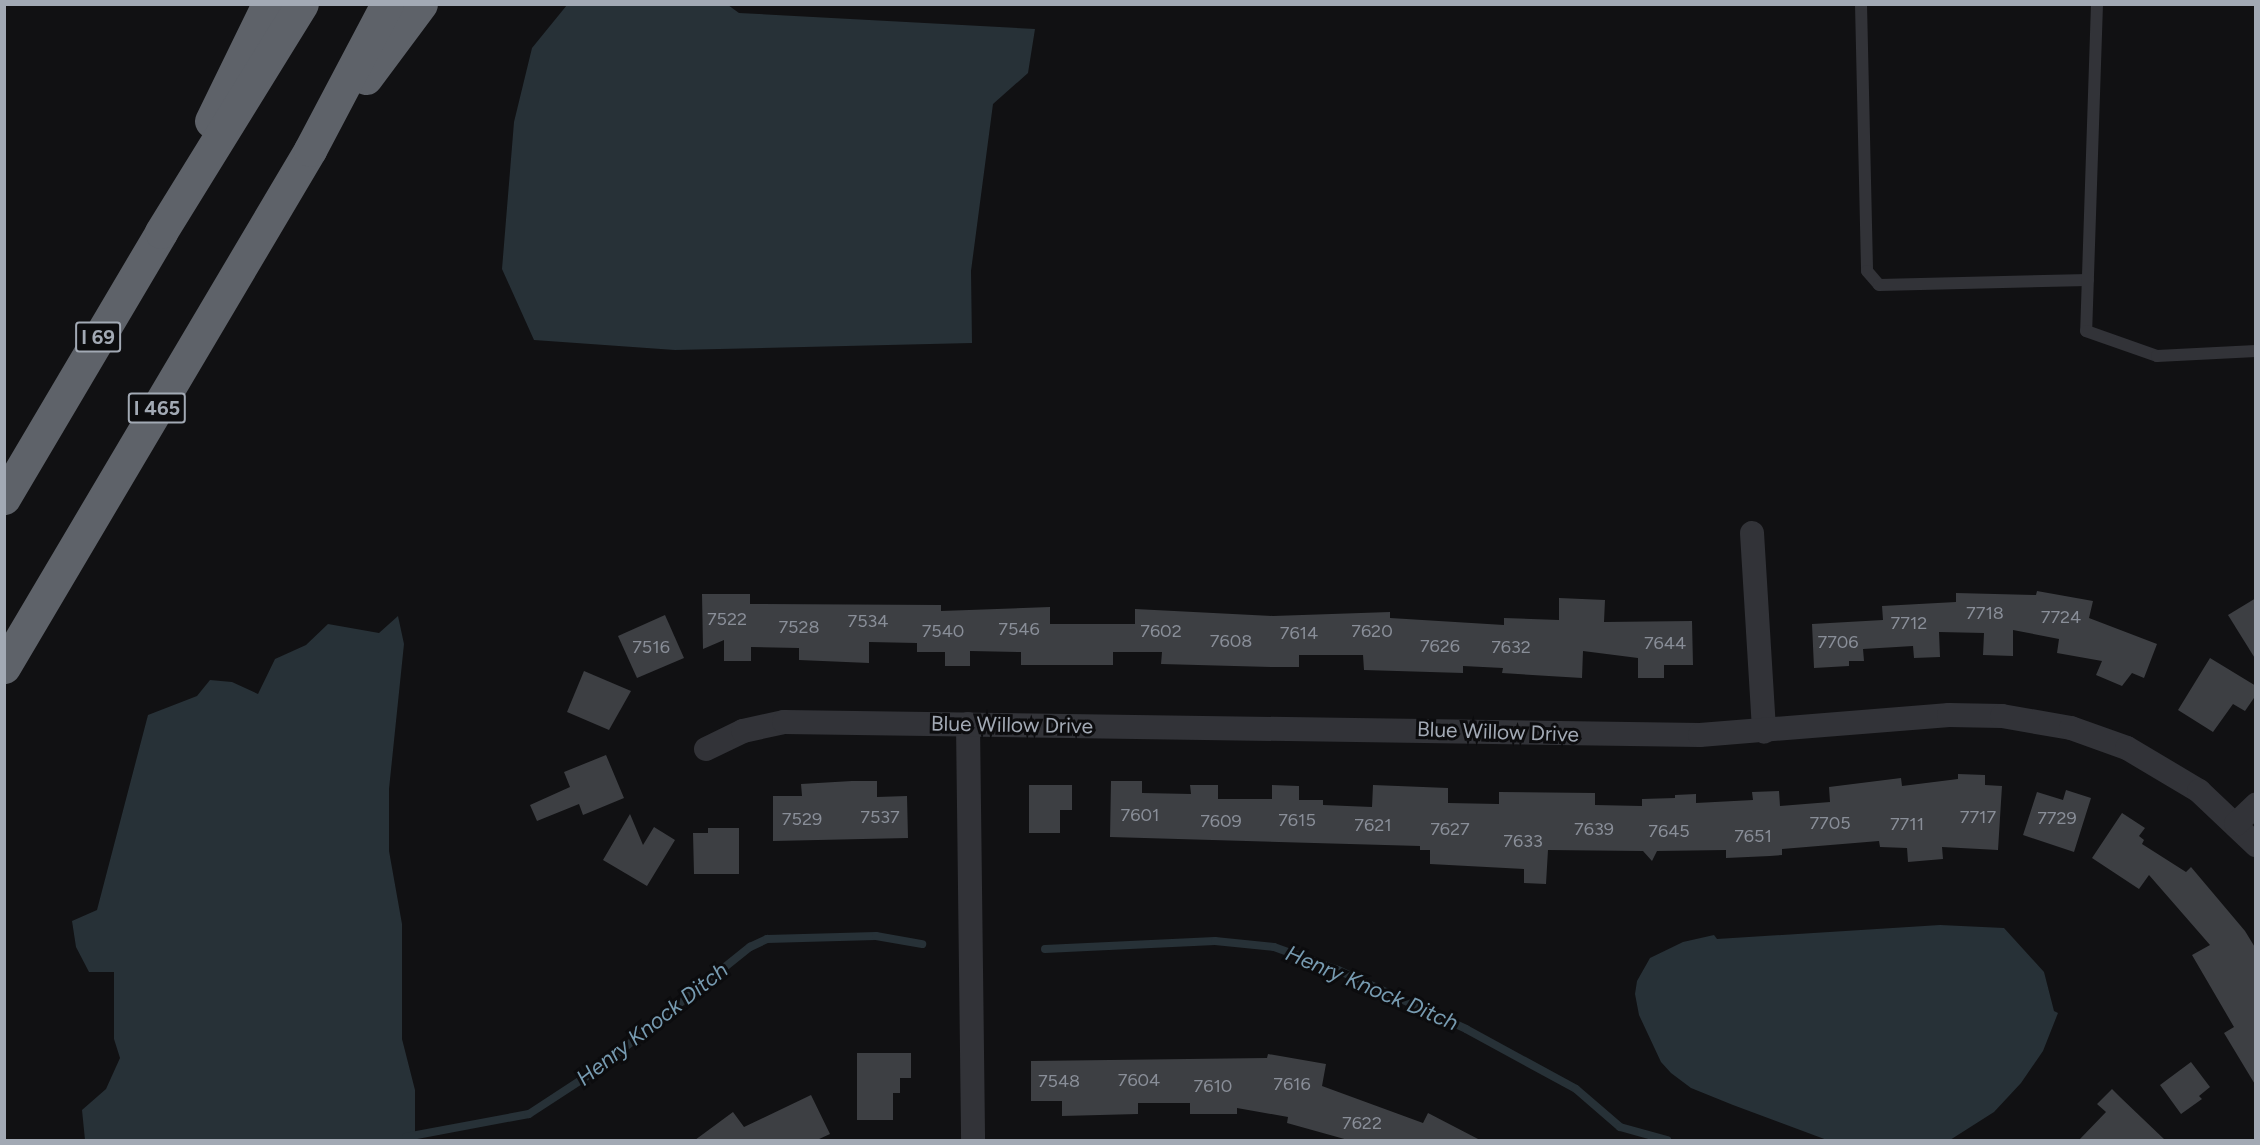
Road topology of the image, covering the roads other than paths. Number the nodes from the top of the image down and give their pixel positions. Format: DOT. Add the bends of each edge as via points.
graph roads {
  1 [pos="268,4"];
  2 [pos="302,4"];
  3 [pos="387,4"];
  4 [pos="421,4"];
  5 [pos="1861,4"];
  6 [pos="2097,4"];
  7 [pos="310,150"];
  8 [pos="161,232"];
  9 [pos="2088,280"];
  10 [pos="2256,351"];
  11 [pos="4,498"];
  12 [pos="1752,533"];
  13 [pos="4,667"];
  14 [pos="968,724"];
  15 [pos="1764,732"];
  16 [pos="706,750"];
  17 [pos="2256,805"];
  18 [pos="2236,824"];
  19 [pos="2256,845"];
  20 [pos="973,1140"];
  1 -- 8 [label="highway" via="244,46"];
  2 -- 8 [label="highway"];
  3 -- 7 [label="highway, I 465"];
  4 -- 7 [label="highway"];
  5 -- 9 [label="lane" via="1867,271 1879,285"];
  6 -- 9 [label="lane"];
  7 -- 13 [label="highway, I 465"];
  8 -- 11 [label="highway, I 69"];
  9 -- 10 [label="lane" via="2086,331 2157,356"];
  12 -- 15 [label="street"];
  14 -- 15 [label="street, Blue Willow Drive" via="1603,735"];
  14 -- 16 [label="street, Blue Willow Drive" via="784,722 743,731"];
  14 -- 20 [label="street"];
  15 -- 18 [label="street, Blue Willow Drive" via="1949,715 2033,720 2071,728 2127,748 2199,791"];
  17 -- 18 [label="street"];
  18 -- 19 [label="street, Blue Willow Drive"];
}
